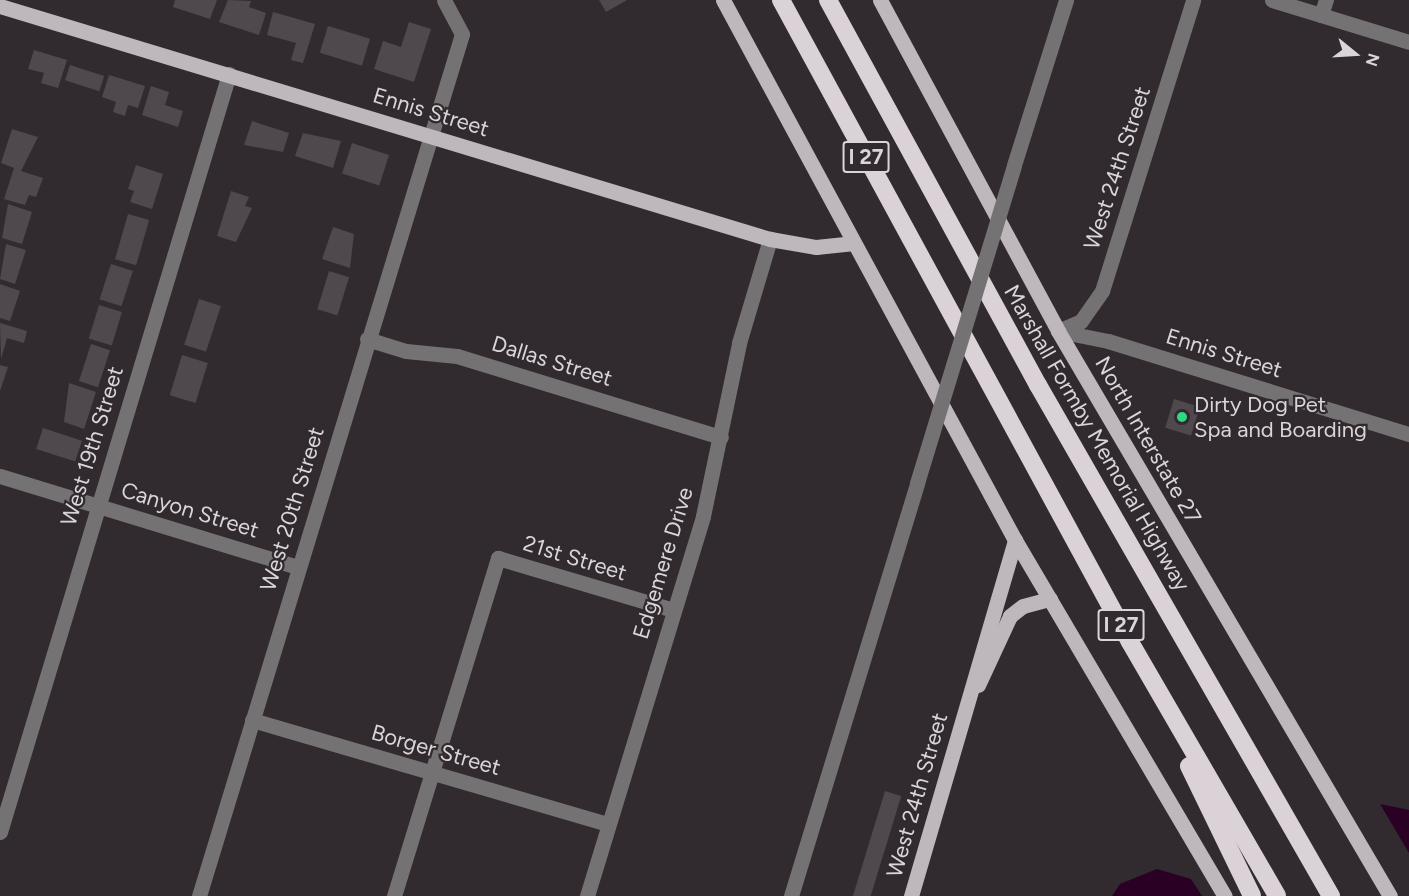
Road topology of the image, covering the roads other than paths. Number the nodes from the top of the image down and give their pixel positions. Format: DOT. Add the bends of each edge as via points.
graph roads {
  1 [pos="444,0"];
  2 [pos="723,0"];
  3 [pos="781,0"];
  4 [pos="828,0"];
  5 [pos="880,0"];
  6 [pos="1066,0"];
  7 [pos="1193,0"];
  8 [pos="1272,0"];
  9 [pos="0,6"];
  10 [pos="1323,7"];
  11 [pos="1409,42"];
  12 [pos="230,74"];
  13 [pos="431,135"];
  14 [pos="770,239"];
  15 [pos="852,243"];
  16 [pos="1058,331"];
  17 [pos="367,339"];
  18 [pos="1409,434"];
  19 [pos="721,437"];
  20 [pos="0,476"];
  21 [pos="97,506"];
  22 [pos="1015,540"];
  23 [pos="298,567"];
  24 [pos="1050,599"];
  25 [pos="673,610"];
  26 [pos="1130,642"];
  27 [pos="966,706"];
  28 [pos="252,720"];
  29 [pos="1260,770"];
  30 [pos="432,771"];
  31 [pos="608,824"];
  32 [pos="0,832"];
  33 [pos="199,896"];
  34 [pos="394,896"];
  35 [pos="587,896"];
  36 [pos="791,896"];
  37 [pos="910,896"];
  38 [pos="1225,896"];
  39 [pos="1252,896"];
  40 [pos="1277,896"];
  41 [pos="1331,896"];
  42 [pos="1345,896"];
  43 [pos="1390,896"];
  1 -- 13 [label="street, West 20th Street" via="462,34"];
  2 -- 15 [label="main road"];
  3 -- 26 [label="highway, I 27"];
  4 -- 29 [label="highway, Marshall Formby Memorial Highway / I 27" via="1038,385"];
  5 -- 16 [label="main road, North Interstate 27"];
  6 -- 36 [label="street, bridge"];
  7 -- 16 [label="street, West 24th Street" via="1102,291 1081,321"];
  8 -- 10 [label="street"];
  9 -- 12 [label="main road, Ennis Street"];
  10 -- 11 [label="street"];
  12 -- 13 [label="main road, Ennis Street"];
  12 -- 21 [label="street, West 19th Street"];
  13 -- 14 [label="main road, Ennis Street"];
  13 -- 17 [label="street, West 20th Street"];
  14 -- 15 [label="main road, Ennis Street" via="816,247"];
  14 -- 19 [label="street, Edgemere Drive" via="739,343"];
  15 -- 22 [label="main road"];
  16 -- 18 [label="street, Ennis Street" via="1108,341"];
  16 -- 43 [label="main road, North Interstate 27"];
  17 -- 19 [label="street, Dallas Street" via="406,351 457,356"];
  17 -- 23 [label="street, West 20th Street"];
  19 -- 25 [label="street, Edgemere Drive"];
  20 -- 21 [label="street, Canyon Street"];
  21 -- 23 [label="street, Canyon Street"];
  21 -- 32 [label="street, West 19th Street"];
  22 -- 24 [label="main road"];
  22 -- 27 [label="main road, West 24th Street"];
  23 -- 28 [label="street, West 20th Street"];
  24 -- 27 [label="main road, West 24th Street" via="1023,606 1010,616"];
  24 -- 38 [label="main road"];
  25 -- 30 [label="street, 21st Street" via="498,558"];
  25 -- 31 [label="street, Edgemere Drive"];
  26 -- 39 [label="highway"];
  26 -- 40 [label="highway, I 27"];
  27 -- 37 [label="main road, West 24th Street"];
  28 -- 30 [label="street, Borger Street"];
  28 -- 33 [label="street, West 20th Street"];
  29 -- 41 [label="highway, Marshall Formby Memorial Highway / I 27"];
  29 -- 42 [label="highway"];
  30 -- 31 [label="street, Borger Street"];
  30 -- 34 [label="street"];
  31 -- 35 [label="street, Edgemere Drive"];
}
